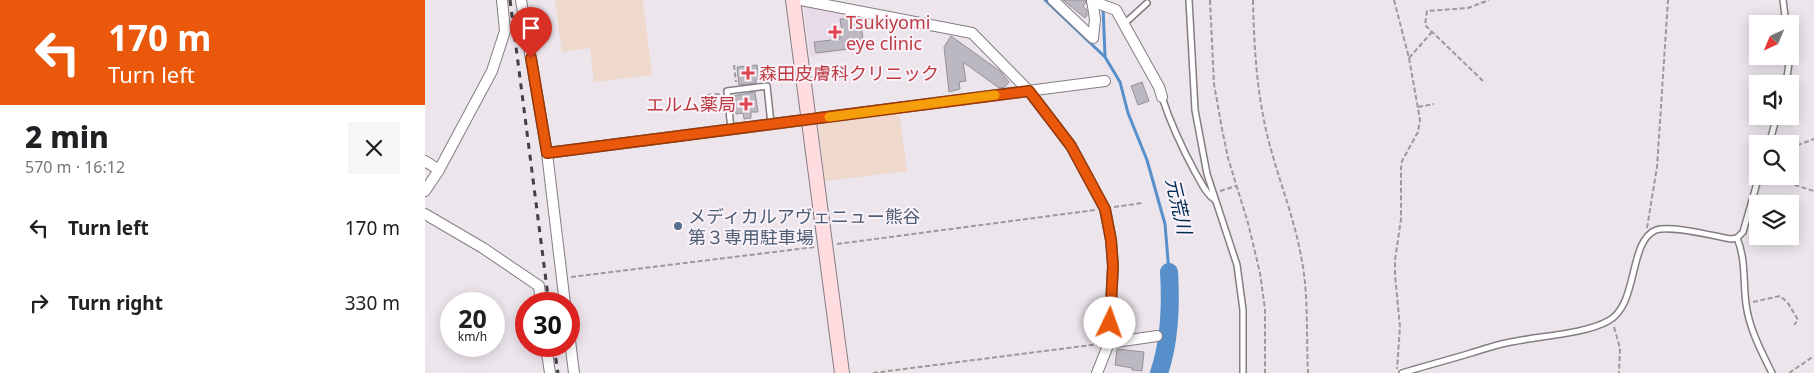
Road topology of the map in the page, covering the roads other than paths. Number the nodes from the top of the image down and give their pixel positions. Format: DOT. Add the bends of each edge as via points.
graph roads {
  1 [pos="502,0"];
  2 [pos="521,0"];
  3 [pos="793,0"];
  4 [pos="801,0"];
  5 [pos="1053,0"];
  6 [pos="1189,0"];
  7 [pos="1783,0"];
  8 [pos="1094,1"];
  9 [pos="1147,3"];
  10 [pos="1115,6"];
  11 [pos="1785,15"];
  12 [pos="1124,25"];
  13 [pos="1105,81"];
  14 [pos="1029,91"];
  15 [pos="1162,97"];
  16 [pos="809,119"];
  17 [pos="771,124"];
  18 [pos="731,129"];
  19 [pos="547,153"];
  20 [pos="425,161"];
  21 [pos="439,170"];
  22 [pos="1756,185"];
  23 [pos="425,191"];
  24 [pos="1215,200"];
  25 [pos="425,214"];
  26 [pos="1737,238"];
  27 [pos="540,292"];
  28 [pos="563,292"];
  29 [pos="1157,336"];
  30 [pos="1109,343"];
  31 [pos="548,357"];
  32 [pos="572,357"];
  33 [pos="550,373"];
  34 [pos="574,373"];
  35 [pos="842,373"];
  36 [pos="1097,373"];
  37 [pos="1243,373"];
  38 [pos="1402,373"];
  39 [pos="1772,373"];
  1 -- 21 [label="street" via="505,31 491,71"];
  2 -- 19 [label="street"];
  3 -- 16 [label="street"];
  4 -- 14 [label="street" via="971,34"];
  5 -- 8 [label="street" via="1093,38"];
  6 -- 24 [label="lane" via="1195,110"];
  7 -- 11 [label="lane"];
  8 -- 10 [label="street"];
  9 -- 12 [label="lane"];
  10 -- 12 [label="street"];
  12 -- 15 [label="street"];
  13 -- 14 [label="street"];
  14 -- 16 [label="street"];
  14 -- 30 [label="street" via="1071,146 1105,209 1113,266"];
  15 -- 24 [label="lane" via="1183,151 1208,194"];
  16 -- 17 [label="street"];
  16 -- 35 [label="street"];
  17 -- 18 [label="street"];
  17 -- 18 [label="lane" via="767,86 727,91"];
  18 -- 19 [label="street"];
  19 -- 28 [label="street"];
  20 -- 21 [label="street"];
  21 -- 23 [label="street"];
  22 -- 26 [label="lane" via="1743,232"];
  24 -- 37 [label="lane" via="1237,265 1243,310"];
  25 -- 27 [label="street" via="539,286"];
  26 -- 38 [label="lane" via="1667,228 1655,230 1645,238 1626,299 1609,321 1510,342"];
  26 -- 39 [label="lane" via="1742,249 1746,304 1755,339"];
  29 -- 30 [label="street"];
  30 -- 36 [label="street"];
  31 -- 33 [label="street"];
  32 -- 34 [label="street"];
}
